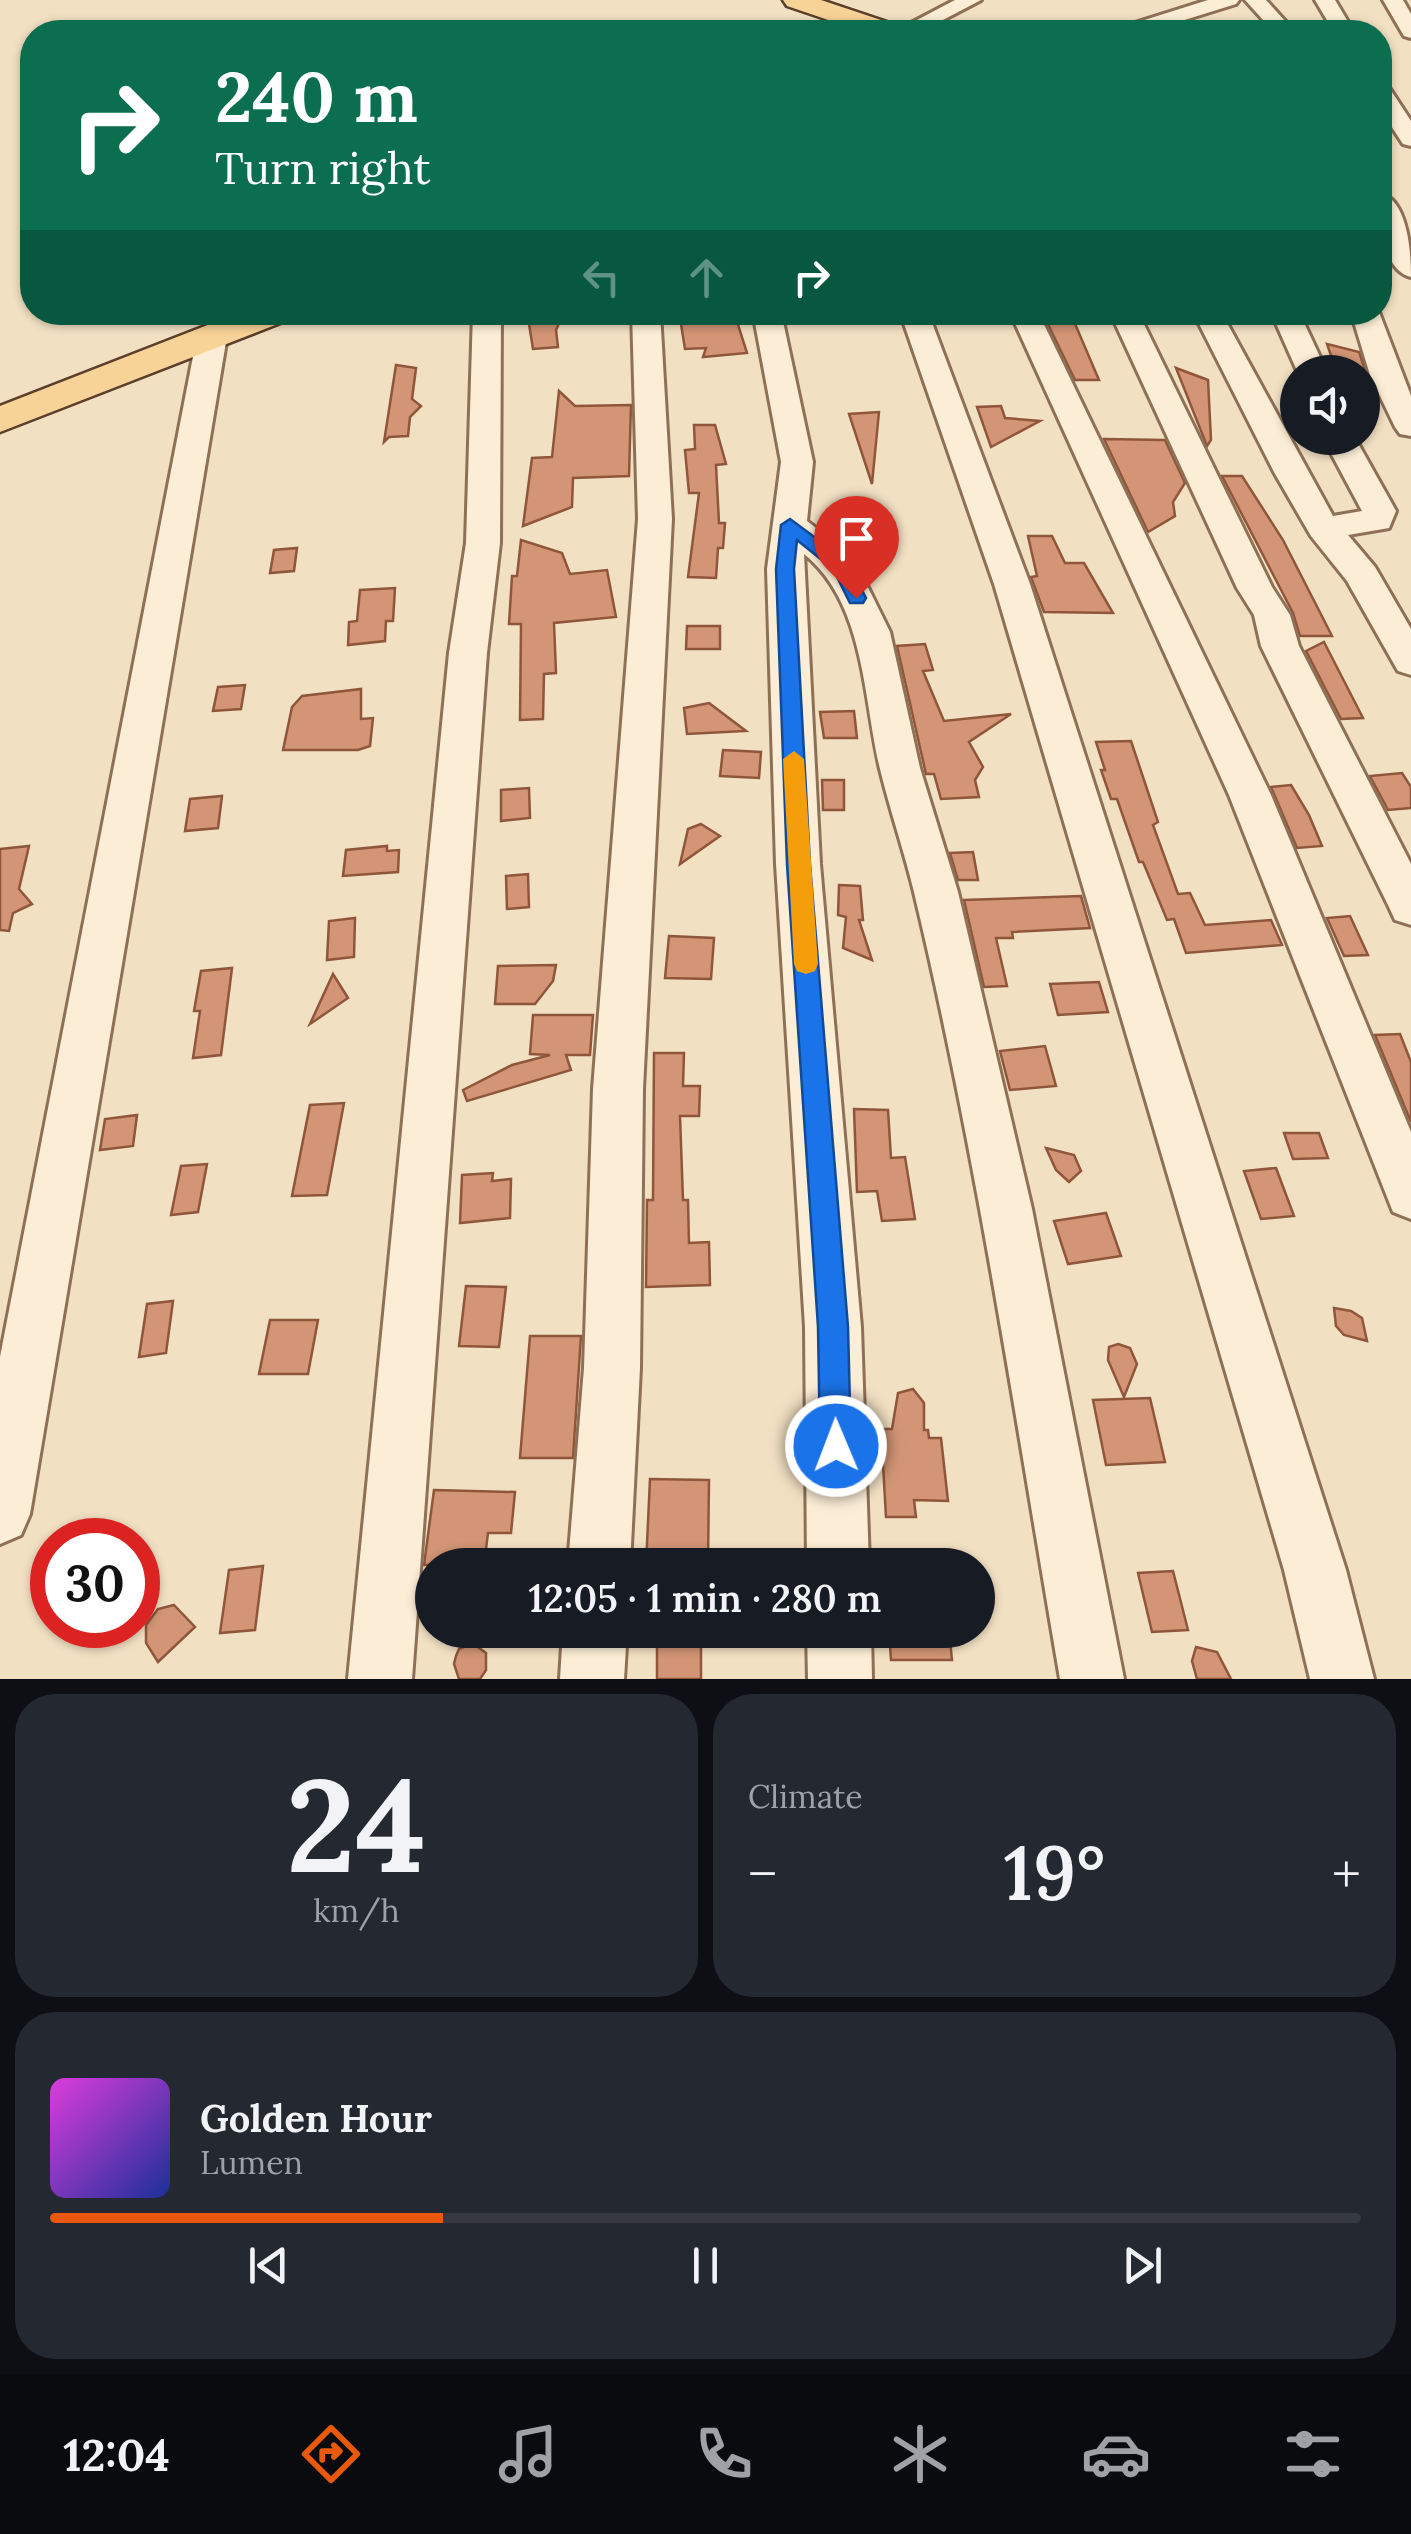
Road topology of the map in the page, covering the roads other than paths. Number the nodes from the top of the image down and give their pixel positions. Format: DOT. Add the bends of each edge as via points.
graph roads {
  1 [pos="971,0"];
  2 [pos="1229,0"];
  3 [pos="1255,0"];
  4 [pos="1392,0"];
  5 [pos="805,1"];
  6 [pos="1182,15"];
  7 [pos="856,20"];
  8 [pos="929,20"];
  9 [pos="1166,20"];
  10 [pos="1196,20"];
  11 [pos="1274,20"];
  12 [pos="1411,32"];
  13 [pos="1392,109"];
  14 [pos="1411,139"];
  15 [pos="1392,227"];
  16 [pos="1411,269"];
  17 [pos="241,325"];
  18 [pos="486,325"];
  19 [pos="647,325"];
  20 [pos="770,325"];
  21 [pos="919,325"];
  22 [pos="1030,325"];
  23 [pos="1130,325"];
  24 [pos="1215,325"];
  25 [pos="1291,325"];
  26 [pos="1369,325"];
  27 [pos="212,336"];
  28 [pos="1304,355"];
  29 [pos="0,420"];
  30 [pos="1411,427"];
  31 [pos="1349,455"];
  32 [pos="790,525"];
  33 [pos="1323,528"];
  34 [pos="1411,662"];
  35 [pos="1411,907"];
  36 [pos="1411,1194"];
  37 [pos="0,1514"];
  38 [pos="600,1548"];
  39 [pos="838,1548"];
  40 [pos="594,1648"];
  41 [pos="840,1648"];
  42 [pos="380,1679"];
  43 [pos="592,1679"];
  44 [pos="840,1679"];
  45 [pos="1092,1679"];
  46 [pos="1342,1679"];
  1 -- 8 [label="street"];
  2 -- 6 [label="street"];
  3 -- 11 [label="street"];
  4 -- 12 [label="street"];
  5 -- 7 [label="main road"];
  6 -- 9 [label="street"];
  6 -- 10 [label="street"];
  13 -- 14 [label="street"];
  15 -- 16 [label="street"];
  17 -- 27 [label="main road"];
  18 -- 42 [label="street" via="483,543 468,653"];
  19 -- 38 [label="street" via="655,519 618,1088"];
  20 -- 32 [label="street" via="796,462"];
  21 -- 46 [label="street" via="1012,584 1315,1570"];
  22 -- 36 [label="street" via="1250,794"];
  23 -- 35 [label="street"];
  24 -- 33 [label="street"];
  25 -- 28 [label="street"];
  26 -- 30 [label="street"];
  27 -- 29 [label="main road"];
  27 -- 37 [label="street"];
  31 -- 33 [label="street" via="1380,511 1377,520"];
  32 -- 39 [label="street" via="785,569 798,864 833,1327"];
  32 -- 45 [label="street" via="841,565 872,632 1006,1209"];
  33 -- 34 [label="street" via="1362,575"];
  40 -- 43 [label="street"];
  41 -- 44 [label="street"];
}
